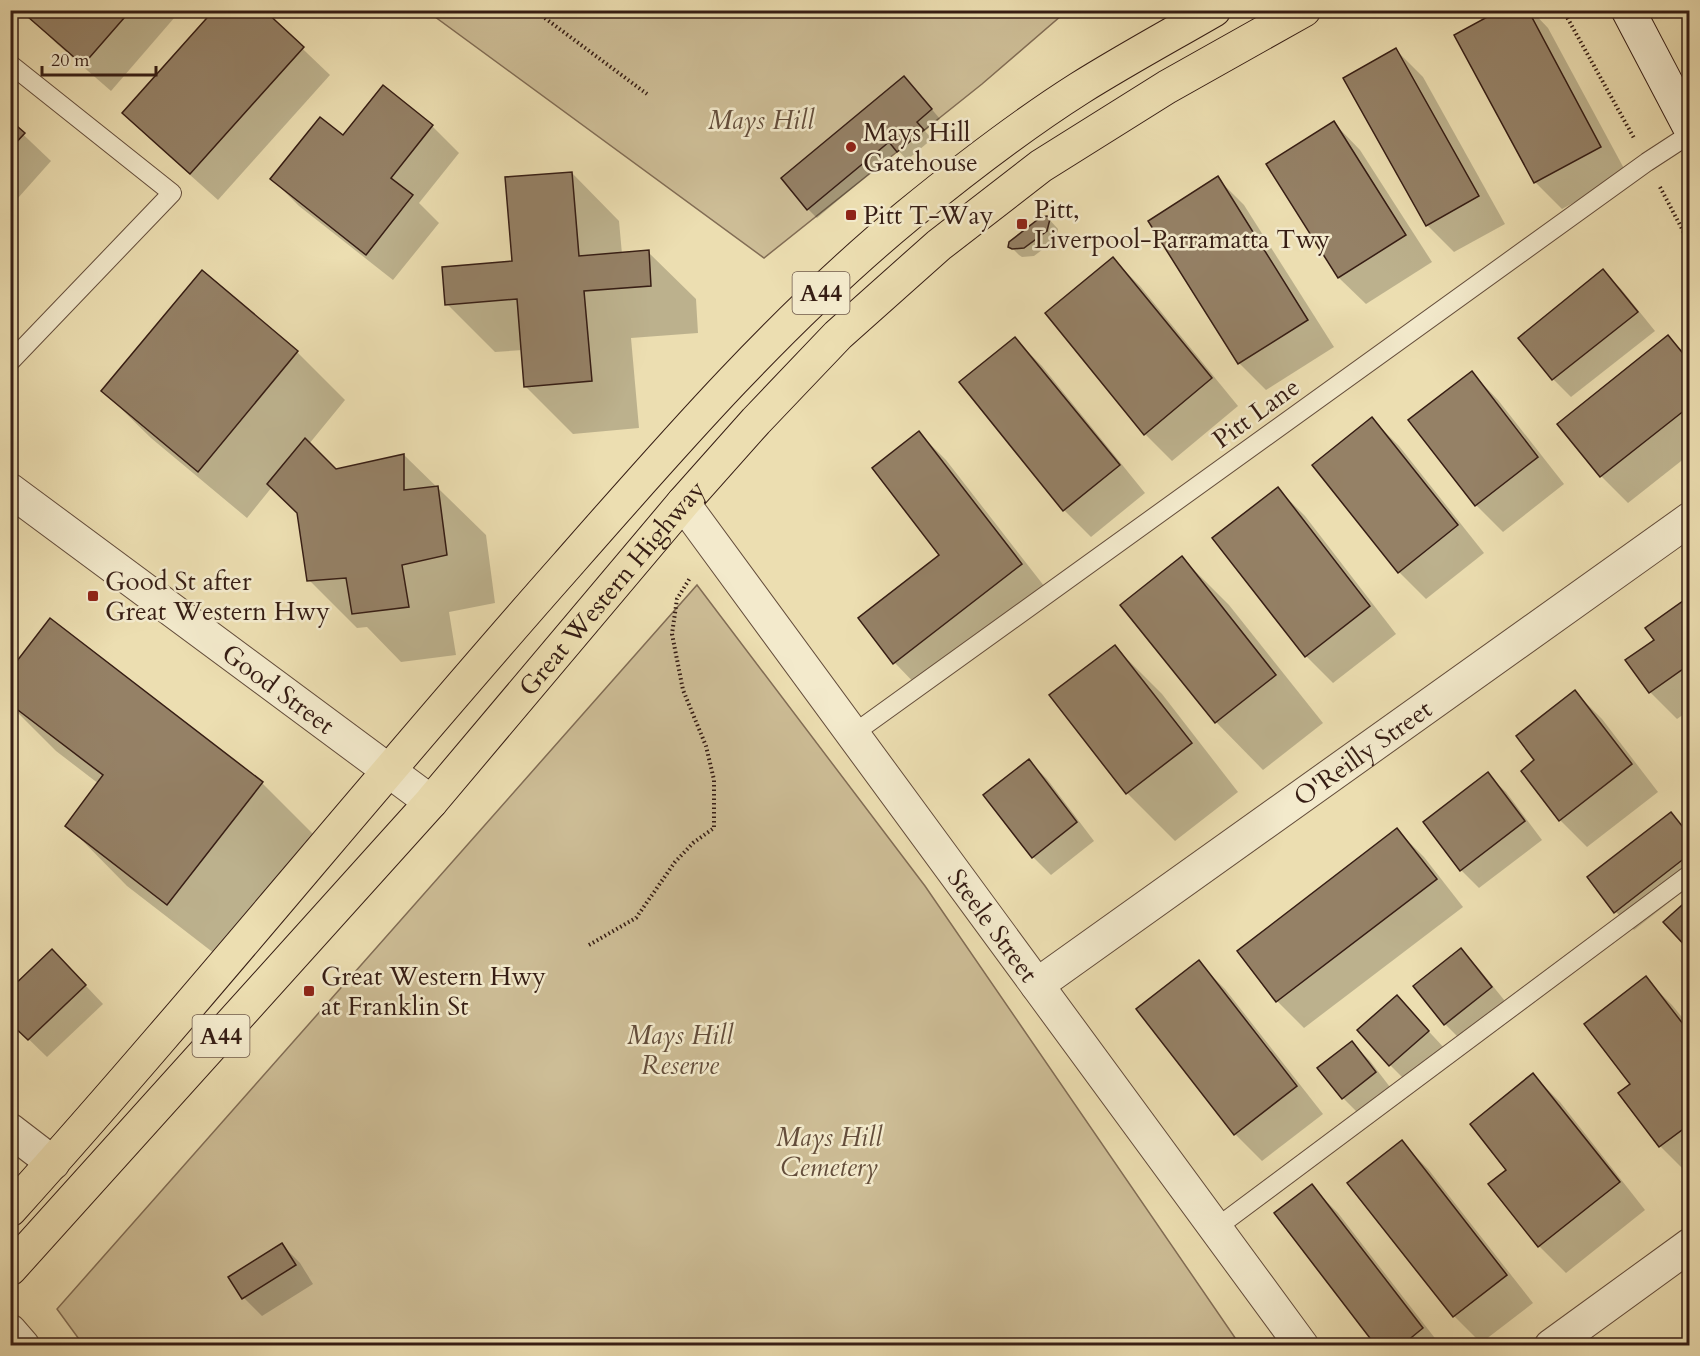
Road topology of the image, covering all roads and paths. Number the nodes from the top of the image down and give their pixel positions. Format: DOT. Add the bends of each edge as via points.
graph roads {
  1 [pos="534,10"];
  2 [pos="1214,10"];
  3 [pos="1304,10"];
  4 [pos="1563,10"];
  5 [pos="1628,10"];
  6 [pos="10,64"];
  7 [pos="647,94"];
  8 [pos="1689,128"];
  9 [pos="1689,134"];
  10 [pos="1647,162"];
  11 [pos="1689,244"];
  12 [pos="10,362"];
  13 [pos="10,490"];
  14 [pos="683,503"];
  15 [pos="1689,519"];
  16 [pos="690,578"];
  17 [pos="853,734"];
  18 [pos="389,771"];
  19 [pos="431,802"];
  20 [pos="1689,874"];
  21 [pos="589,945"];
  22 [pos="1037,985"];
  23 [pos="10,1131"];
  24 [pos="52,1163"];
  25 [pos="10,1210"];
  26 [pos="1216,1228"];
  27 [pos="1689,1245"];
  28 [pos="10,1269"];
  29 [pos="10,1330"];
  30 [pos="23,1346"];
  31 [pos="1302,1346"];
  32 [pos="1551,1346"];
  1 -- 7 [label="path"];
  2 -- 18 [label="highway, Great Western Highway / A44" via="1080,89 1008,139 907,216 825,289 652,468"];
  3 -- 14 [label="highway, Great Western Highway / A44" via="1103,125 1041,166 957,231 838,335"];
  4 -- 10 [label="path"];
  5 -- 8 [label="street"];
  6 -- 12 [label="lane" via="172,193"];
  9 -- 10 [label="lane, Pitt Lane"];
  10 -- 11 [label="path"];
  10 -- 17 [label="lane, Pitt Lane"];
  13 -- 18 [label="street, Good Street"];
  14 -- 17 [label="street, Steele Street"];
  14 -- 19 [label="highway, Great Western Highway / A44"];
  15 -- 22 [label="street, O'Reilly Street"];
  16 -- 21 [label="path" via="677,599 672,634 683,690 706,746 714,780 714,828 675,862 636,918"];
  17 -- 22 [label="street, Steele Street"];
  18 -- 19 [label="street, Good Street"];
  18 -- 24 [label="highway, Great Western Highway / A44"];
  19 -- 28 [label="highway, Great Western Highway / A44"];
  20 -- 26 [label="lane"];
  22 -- 26 [label="street, Steele Street"];
  23 -- 24 [label="street"];
  24 -- 25 [label="highway, Great Western Highway / A44"];
  26 -- 31 [label="street, Steele Street"];
  27 -- 32 [label="street"];
  29 -- 30 [label="street"];
}
